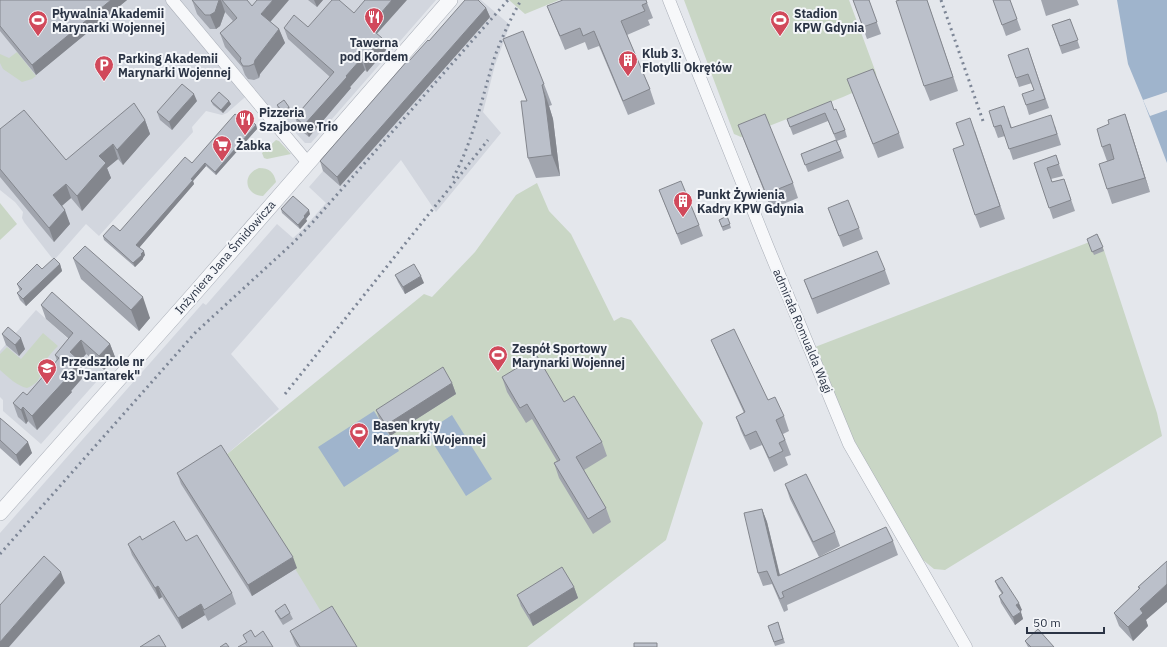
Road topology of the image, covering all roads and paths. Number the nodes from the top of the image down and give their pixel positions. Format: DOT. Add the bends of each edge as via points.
graph roads {
  1 [pos="172,0"];
  2 [pos="450,0"];
  3 [pos="669,0"];
  4 [pos="308,163"];
  5 [pos="0,513"];
  6 [pos="966,647"];
  1 -- 4 [label="street"];
  2 -- 4 [label="street, Inżyniera Jana Śmidowicza"];
  3 -- 6 [label="street, admirała Romualda Wagi" via="850,444"];
  4 -- 5 [label="street, Inżyniera Jana Śmidowicza"];
}
